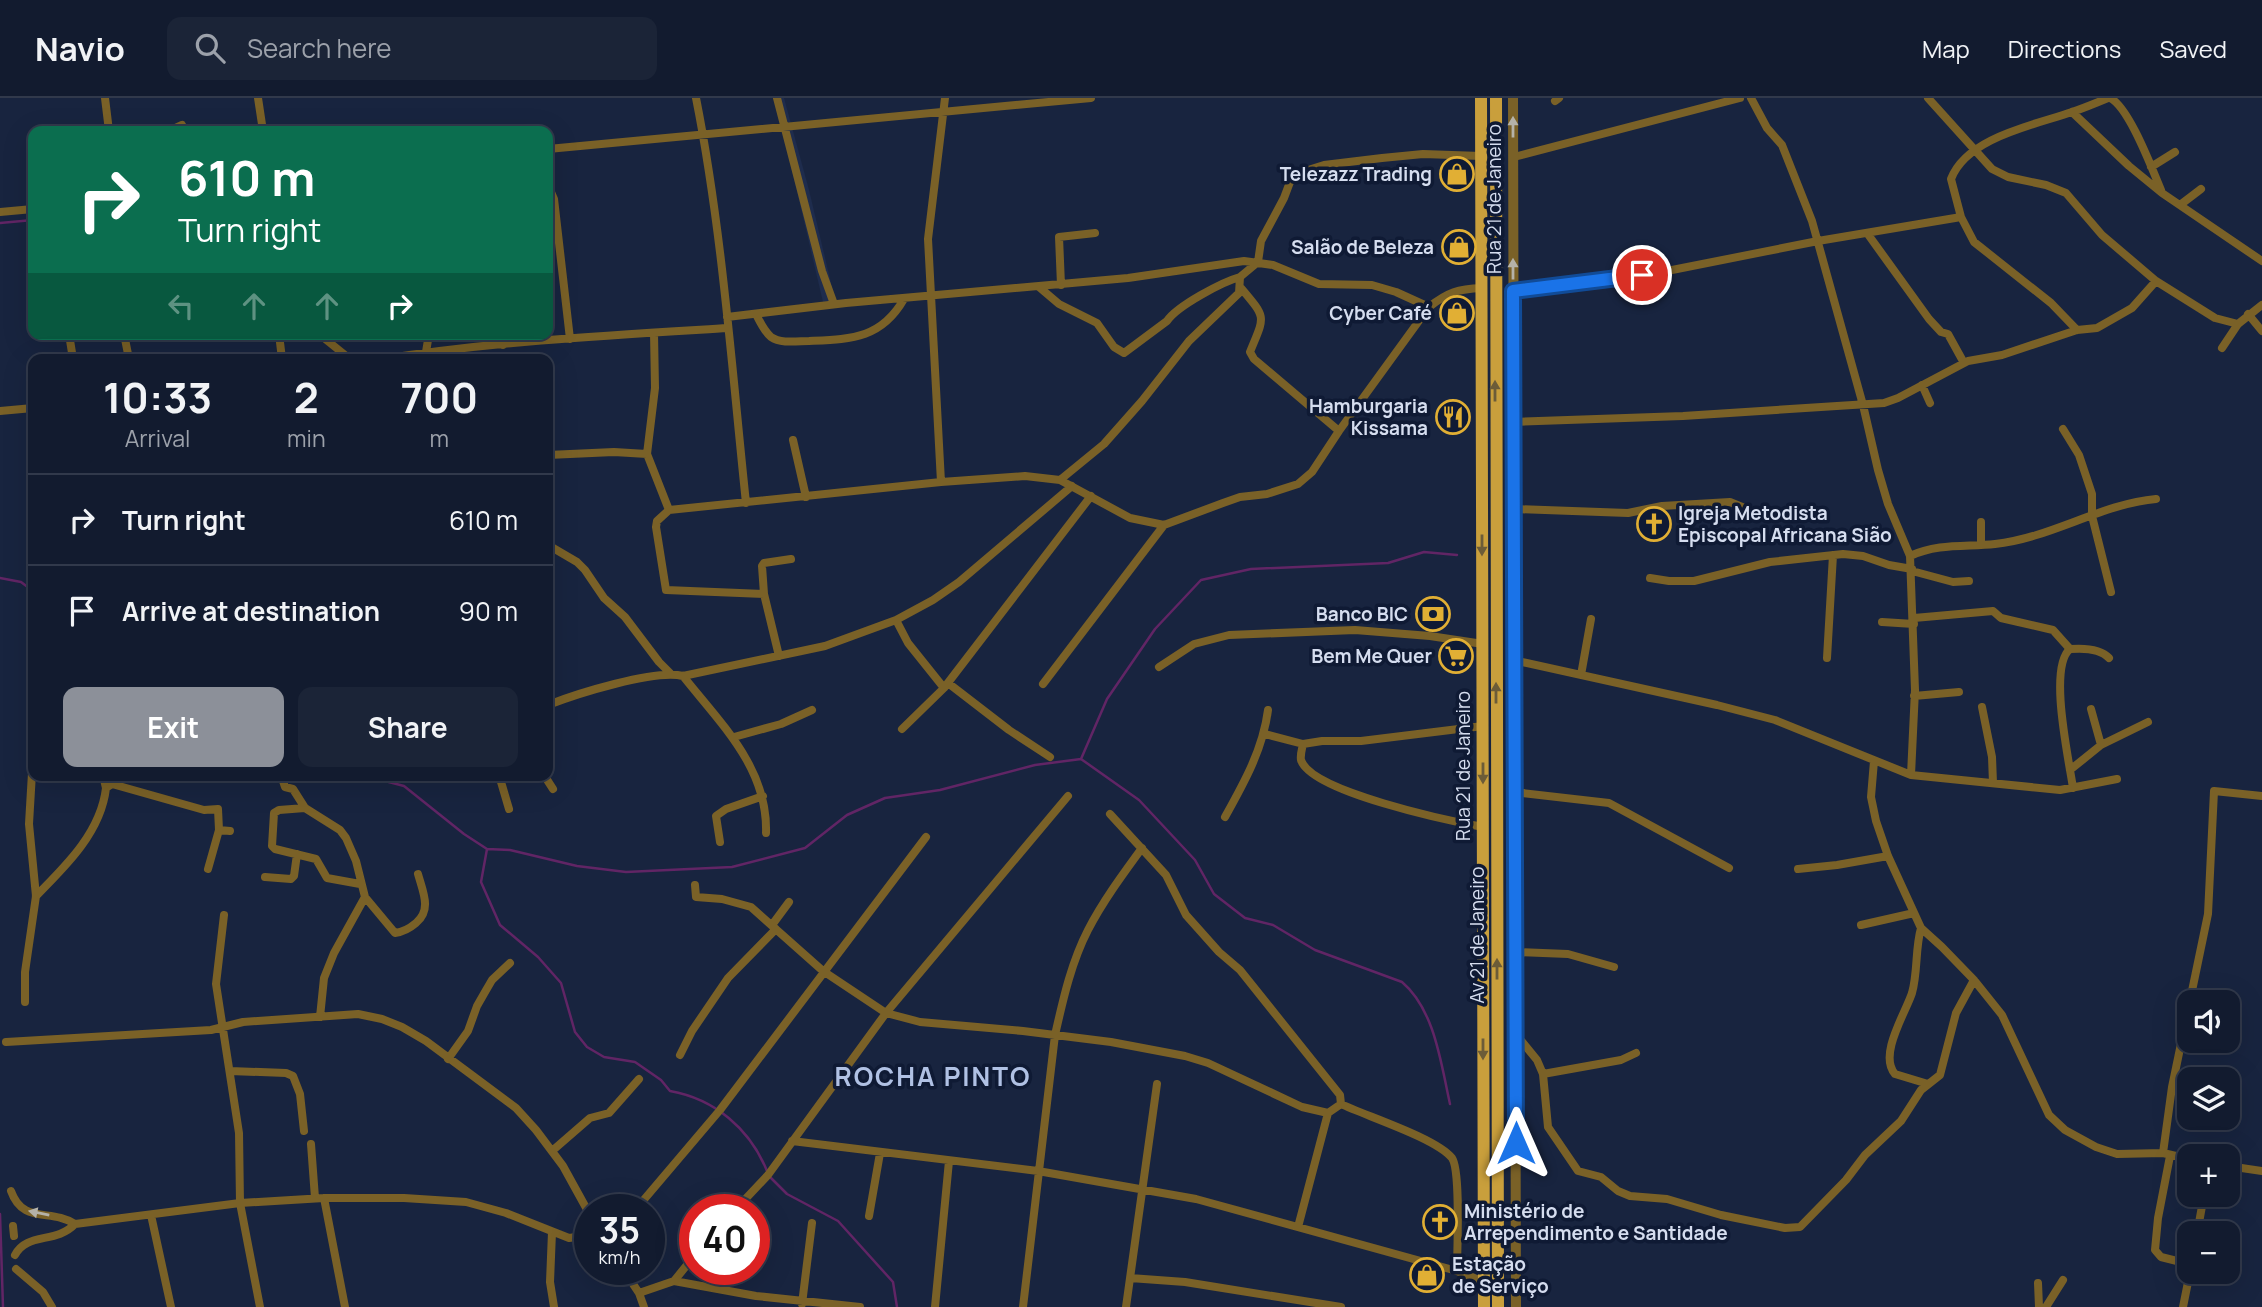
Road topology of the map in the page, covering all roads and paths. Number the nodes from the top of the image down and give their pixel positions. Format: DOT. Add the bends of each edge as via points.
graph roads {
  1 [pos="105,98"];
  2 [pos="258,98"];
  3 [pos="696,98"];
  4 [pos="777,98"];
  5 [pos="945,98"];
  6 [pos="1091,98"];
  7 [pos="1481,98"];
  8 [pos="1496,98"];
  9 [pos="1513,98"];
  10 [pos="1740,98"];
  11 [pos="1751,98"];
  12 [pos="1928,98"];
  13 [pos="2109,98"];
  14 [pos="1016,101"];
  15 [pos="2072,112"];
  16 [pos="944,113"];
  17 [pos="108,126"];
  18 [pos="262,126"];
  19 [pos="784,128"];
  20 [pos="704,134"];
  21 [pos="553,149"];
  22 [pos="1977,150"];
  23 [pos="2175,152"];
  24 [pos="1481,156"];
  25 [pos="1514,157"];
  26 [pos="2151,167"];
  27 [pos="2201,189"];
  28 [pos="2162,193"];
  29 [pos="553,198"];
  30 [pos="2180,205"];
  31 [pos="28,209"];
  32 [pos="0,212"];
  33 [pos="1961,217"];
  34 [pos="1095,233"];
  35 [pos="1867,233"];
  36 [pos="1818,242"];
  37 [pos="2262,261"];
  38 [pos="1258,262"];
  39 [pos="1240,277"];
  40 [pos="2156,281"];
  41 [pos="1061,285"];
  42 [pos="1039,287"];
  43 [pos="1241,288"];
  44 [pos="1482,288"];
  45 [pos="1513,291"];
  46 [pos="931,296"];
  47 [pos="904,299"];
  48 [pos="834,304"];
  49 [pos="2262,304"];
  50 [pos="1429,307"];
  51 [pos="756,314"];
  52 [pos="2248,314"];
  53 [pos="727,317"];
  54 [pos="2238,324"];
  55 [pos="728,328"];
  56 [pos="2077,330"];
  57 [pos="2262,331"];
  58 [pos="654,333"];
  59 [pos="570,339"];
  60 [pos="326,340"];
  61 [pos="428,340"];
  62 [pos="503,340"];
  63 [pos="503,345"];
  64 [pos="2222,348"];
  65 [pos="426,352"];
  66 [pos="344,354"];
  67 [pos="414,354"];
  68 [pos="1964,363"];
  69 [pos="1922,385"];
  70 [pos="1930,402"];
  71 [pos="1863,405"];
  72 [pos="28,408"];
  73 [pos="0,411"];
  74 [pos="1513,422"];
  75 [pos="2063,429"];
  76 [pos="1339,430"];
  77 [pos="793,440"];
  78 [pos="647,454"];
  79 [pos="553,455"];
  80 [pos="1060,480"];
  81 [pos="942,482"];
  82 [pos="1072,486"];
  83 [pos="1091,496"];
  84 [pos="806,497"];
  85 [pos="2156,499"];
  86 [pos="746,503"];
  87 [pos="1514,509"];
  88 [pos="669,510"];
  89 [pos="1757,513"];
  90 [pos="2092,516"];
  91 [pos="1982,523"];
  92 [pos="1164,525"];
  93 [pos="1981,544"];
  94 [pos="553,548"];
  95 [pos="1833,555"];
  96 [pos="1910,556"];
  97 [pos="791,559"];
  98 [pos="1496,562"];
  99 [pos="1912,570"];
  100 [pos="1650,578"];
  101 [pos="1969,581"];
  102 [pos="2111,592"];
  103 [pos="764,594"];
  104 [pos="1591,619"];
  105 [pos="896,620"];
  106 [pos="1914,621"];
  107 [pos="1882,622"];
  108 [pos="1483,644"];
  109 [pos="2070,649"];
  110 [pos="779,656"];
  111 [pos="1826,658"];
  112 [pos="2109,658"];
  113 [pos="1513,660"];
  114 [pos="1159,667"];
  115 [pos="670,673"];
  116 [pos="1581,675"];
  117 [pos="683,676"];
  118 [pos="1043,684"];
  119 [pos="946,685"];
  120 [pos="1959,692"];
  121 [pos="1914,696"];
  122 [pos="553,703"];
  123 [pos="1982,707"];
  124 [pos="2091,709"];
  125 [pos="813,710"];
  126 [pos="1268,710"];
  127 [pos="2148,722"];
  128 [pos="1483,726"];
  129 [pos="902,729"];
  130 [pos="1265,734"];
  131 [pos="734,737"];
  132 [pos="1303,744"];
  133 [pos="2101,745"];
  134 [pos="1050,757"];
  135 [pos="1874,761"];
  136 [pos="2070,770"];
  137 [pos="1911,775"];
  138 [pos="2117,779"];
  139 [pos="32,781"];
  140 [pos="104,781"];
  141 [pos="283,781"];
  142 [pos="501,781"];
  143 [pos="548,781"];
  144 [pos="1993,783"];
  145 [pos="106,788"];
  146 [pos="2073,788"];
  147 [pos="553,789"];
  148 [pos="1514,792"];
  149 [pos="763,796"];
  150 [pos="1068,796"];
  151 [pos="2262,796"];
  152 [pos="305,808"];
  153 [pos="509,809"];
  154 [pos="1110,814"];
  155 [pos="1225,817"];
  156 [pos="1483,827"];
  157 [pos="219,830"];
  158 [pos="230,831"];
  159 [pos="766,833"];
  160 [pos="926,837"];
  161 [pos="720,842"];
  162 [pos="1142,848"];
  163 [pos="297,854"];
  164 [pos="1888,856"];
  165 [pos="1728,868"];
  166 [pos="208,869"];
  167 [pos="1798,869"];
  168 [pos="418,874"];
  169 [pos="265,877"];
  170 [pos="360,884"];
  171 [pos="695,886"];
  172 [pos="36,896"];
  173 [pos="365,897"];
  174 [pos="789,902"];
  175 [pos="1914,913"];
  176 [pos="224,915"];
  177 [pos="1861,925"];
  178 [pos="774,927"];
  179 [pos="1921,928"];
  180 [pos="1515,952"];
  181 [pos="510,963"];
  182 [pos="1614,967"];
  183 [pos="824,971"];
  184 [pos="1974,980"];
  185 [pos="25,1002"];
  186 [pos="886,1013"];
  187 [pos="320,1017"];
  188 [pos="222,1027"];
  189 [pos="1515,1033"];
  190 [pos="1055,1035"];
  191 [pos="6,1042"];
  192 [pos="1636,1053"];
  193 [pos="680,1055"];
  194 [pos="448,1059"];
  195 [pos="230,1071"];
  196 [pos="1543,1074"];
  197 [pos="639,1079"];
  198 [pos="1157,1084"];
  199 [pos="1928,1084"];
  200 [pos="1341,1104"];
  201 [pos="1328,1113"];
  202 [pos="304,1131"];
  203 [pos="792,1141"];
  204 [pos="311,1144"];
  205 [pos="552,1151"];
  206 [pos="880,1153"];
  207 [pos="2166,1154"];
  208 [pos="2177,1156"];
  209 [pos="949,1161"];
  210 [pos="2240,1168"];
  211 [pos="1038,1171"];
  212 [pos="2262,1171"];
  213 [pos="11,1191"];
  214 [pos="1142,1191"];
  215 [pos="578,1194"];
  216 [pos="649,1194"];
  217 [pos="750,1194"];
  218 [pos="320,1198"];
  219 [pos="240,1203"];
  220 [pos="151,1215"];
  221 [pos="869,1216"];
  222 [pos="812,1223"];
  223 [pos="75,1224"];
  224 [pos="13,1226"];
  225 [pos="1298,1227"];
  226 [pos="552,1232"];
  227 [pos="14,1236"];
  228 [pos="574,1237"];
  229 [pos="15,1255"];
  230 [pos="2177,1261"];
  231 [pos="16,1269"];
  232 [pos="1457,1270"];
  233 [pos="679,1275"];
  234 [pos="1130,1278"];
  235 [pos="2063,1280"];
  236 [pos="674,1281"];
  237 [pos="1484,1282"];
  238 [pos="2038,1283"];
  239 [pos="2188,1284"];
  240 [pos="634,1285"];
  241 [pos="639,1293"];
  242 [pos="802,1304"];
  243 [pos="52,1307"];
  244 [pos="171,1307"];
  245 [pos="260,1307"];
  246 [pos="345,1307"];
  247 [pos="554,1307"];
  248 [pos="644,1307"];
  249 [pos="860,1307"];
  250 [pos="935,1307"];
  251 [pos="1023,1307"];
  252 [pos="1126,1307"];
  253 [pos="1341,1307"];
  254 [pos="1484,1307"];
  255 [pos="1498,1307"];
  256 [pos="1516,1307"];
  257 [pos="2039,1307"];
  258 [pos="2046,1307"];
  259 [pos="2183,1307"];
  1 -- 17 [label="street"];
  2 -- 18 [label="street"];
  3 -- 20 [label="street"];
  4 -- 19 [label="street"];
  5 -- 16 [label="street"];
  6 -- 14 [label="street"];
  7 -- 24 [label="main road, Rua 21 de Janeiro"];
  98 -- 8 [label="main road, Rua 21 de Janeiro, one-way"];
  25 -- 9 [label="street, Rua 21 de Janeiro, one-way"];
  10 -- 25 [label="street"];
  11 -- 36 [label="street" via="1767,128 1783,145"];
  12 -- 22 [label="street"];
  13 -- 15 [label="street"];
  13 -- 26 [label="street" via="2130,122"];
  14 -- 16 [label="street"];
  15 -- 22 [label="street" via="2027,125"];
  15 -- 28 [label="street"];
  16 -- 19 [label="street"];
  16 -- 46 [label="street" via="928,228"];
  19 -- 20 [label="street"];
  19 -- 48 [label="street"];
  20 -- 21 [label="street"];
  20 -- 53 [label="street"];
  22 -- 33 [label="street" via="1951,179"];
  22 -- 40 [label="street" via="2000,174 2066,193 2102,235"];
  23 -- 26 [label="street"];
  24 -- 38 [label="street" via="1382,158 1324,164 1305,171 1290,182 1261,240"];
  24 -- 44 [label="main road, Rua 21 de Janeiro"];
  45 -- 25 [label="street, Rua 21 de Janeiro, one-way"];
  26 -- 28 [label="street"];
  27 -- 30 [label="street"];
  28 -- 30 [label="street"];
  29 -- 59 [label="street"];
  30 -- 37 [label="street"];
  31 -- 32 [label="street"];
  33 -- 35 [label="street"];
  33 -- 56 [label="street" via="1974,242"];
  34 -- 41 [label="street" via="1059,237"];
  35 -- 36 [label="street"];
  35 -- 68 [label="street" via="1929,319 1948,334"];
  36 -- 45 [label="street" via="1667,271"];
  36 -- 71 [label="street"];
  38 -- 39 [label="street"];
  38 -- 41 [label="street"];
  38 -- 50 [label="street" via="1319,284 1372,285"];
  39 -- 42 [label="street" via="1172,314 1124,353 1097,323 1059,304"];
  39 -- 43 [label="street"];
  40 -- 54 [label="street" via="2215,318"];
  40 -- 56 [label="street" via="2122,315 2097,328"];
  41 -- 42 [label="street"];
  42 -- 46 [label="street"];
  43 -- 76 [label="street" via="1263,321 1250,352 1254,359"];
  43 -- 80 [label="street" via="1189,341 1104,444"];
  44 -- 50 [label="street" via="1460,289"];
  44 -- 108 [label="main road, Rua 21 de Janeiro, one-way"];
  45 -- 74 [label="street, Rua 21 de Janeiro"];
  46 -- 47 [label="street"];
  46 -- 81 [label="street"];
  47 -- 48 [label="street"];
  47 -- 51 [label="street" via="887,321 853,339 777,340"];
  48 -- 51 [label="street"];
  49 -- 52 [label="street"];
  50 -- 76 [label="street"];
  51 -- 53 [label="street"];
  52 -- 54 [label="street"];
  52 -- 57 [label="street"];
  53 -- 55 [label="street"];
  54 -- 64 [label="street"];
  55 -- 58 [label="street"];
  55 -- 86 [label="street"];
  56 -- 68 [label="street"];
  58 -- 59 [label="street"];
  58 -- 78 [label="street" via="655,388"];
  59 -- 63 [label="street"];
  60 -- 66 [label="street"];
  61 -- 65 [label="street"];
  62 -- 63 [label="street"];
  63 -- 65 [label="street"];
  65 -- 67 [label="street"];
  68 -- 69 [label="street"];
  69 -- 70 [label="street"];
  69 -- 71 [label="street" via="1884,403"];
  71 -- 74 [label="street"];
  71 -- 96 [label="street" via="1884,492"];
  72 -- 73 [label="street"];
  74 -- 87 [label="street, Rua 21 de Janeiro"];
  75 -- 90 [label="street" via="2088,481"];
  76 -- 92 [label="street" via="1312,472 1298,484 1232,500"];
  77 -- 84 [label="street"];
  78 -- 79 [label="street"];
  78 -- 88 [label="street"];
  80 -- 81 [label="street" via="1026,476"];
  80 -- 82 [label="street"];
  81 -- 84 [label="street"];
  82 -- 83 [label="street"];
  82 -- 105 [label="street" via="959,582"];
  83 -- 92 [label="street" via="1130,518"];
  83 -- 119 [label="street"];
  84 -- 86 [label="street"];
  85 -- 90 [label="street"];
  86 -- 88 [label="street"];
  87 -- 89 [label="street" via="1628,513 1730,502"];
  87 -- 113 [label="street, Rua 21 de Janeiro"];
  88 -- 103 [label="street" via="656,527 666,590"];
  90 -- 93 [label="street" via="2015,541"];
  90 -- 102 [label="street"];
  91 -- 93 [label="street"];
  92 -- 118 [label="street"];
  93 -- 96 [label="street" via="1948,545"];
  94 -- 115 [label="street" via="585,570"];
  95 -- 99 [label="street" via="1856,554"];
  95 -- 100 [label="street" via="1770,562 1694,581"];
  95 -- 111 [label="street"];
  96 -- 99 [label="street"];
  97 -- 103 [label="street" via="762,564"];
  255 -- 98 [label="main road, Av 21 de Janeiro, one-way"];
  99 -- 101 [label="street" via="1953,582"];
  99 -- 106 [label="street"];
  103 -- 110 [label="street"];
  104 -- 116 [label="street"];
  105 -- 110 [label="street" via="825,646"];
  105 -- 119 [label="street" via="908,643"];
  106 -- 107 [label="street"];
  106 -- 109 [label="street" via="1993,611 2001,618 2053,631"];
  106 -- 121 [label="street"];
  108 -- 114 [label="street" via="1355,630 1243,634 1194,644"];
  108 -- 128 [label="main road, Rua 21 de Janeiro"];
  109 -- 112 [label="street" via="2098,651"];
  109 -- 136 [label="street" via="2063,659 2060,683"];
  110 -- 117 [label="street"];
  113 -- 116 [label="street"];
  113 -- 148 [label="street, Rua 21 de Janeiro"];
  115 -- 117 [label="street"];
  115 -- 122 [label="street"];
  116 -- 135 [label="street" via="1775,720"];
  117 -- 131 [label="street"];
  119 -- 129 [label="street"];
  119 -- 134 [label="street"];
  120 -- 121 [label="street"];
  121 -- 137 [label="street"];
  123 -- 144 [label="street"];
  124 -- 133 [label="street"];
  125 -- 131 [label="street"];
  126 -- 130 [label="street"];
  127 -- 133 [label="street"];
  128 -- 132 [label="street"];
  128 -- 156 [label="main road, Rua 21 de Janeiro, one-way"];
  130 -- 132 [label="street"];
  130 -- 155 [label="street"];
  131 -- 149 [label="street"];
  132 -- 156 [label="street" via="1303,764 1342,788 1430,816"];
  133 -- 136 [label="street"];
  135 -- 137 [label="street"];
  135 -- 164 [label="street" via="1871,797"];
  136 -- 146 [label="street"];
  137 -- 144 [label="street"];
  138 -- 146 [label="street"];
  139 -- 172 [label="street"];
  140 -- 145 [label="street"];
  141 -- 152 [label="street"];
  142 -- 153 [label="street"];
  143 -- 147 [label="street"];
  144 -- 146 [label="street"];
  145 -- 157 [label="street" via="115,784 168,802 218,809"];
  145 -- 172 [label="street" via="89,834"];
  148 -- 165 [label="street" via="1609,803"];
  148 -- 180 [label="street, Rua 21 de Janeiro"];
  149 -- 159 [label="street"];
  149 -- 161 [label="street" via="716,816"];
  150 -- 186 [label="street"];
  151 -- 207 [label="street" via="2214,791 2208,914 2175,1075"];
  152 -- 163 [label="street" via="274,813 272,846"];
  152 -- 170 [label="street" via="346,838"];
  154 -- 162 [label="street"];
  156 -- 237 [label="main road, Rua 21 de Janeiro, one-way"];
  157 -- 158 [label="street"];
  157 -- 166 [label="street"];
  160 -- 183 [label="street"];
  162 -- 190 [label="street" via="1087,932 1064,994"];
  162 -- 200 [label="street" via="1171,883 1186,915 1240,970 1340,1095"];
  163 -- 169 [label="street" via="291,879"];
  163 -- 170 [label="street" via="316,859 327,878"];
  164 -- 167 [label="street"];
  164 -- 175 [label="street"];
  168 -- 173 [label="street" via="427,906 418,922 402,932 390,929"];
  170 -- 173 [label="street"];
  171 -- 178 [label="street" via="696,897 743,904"];
  172 -- 185 [label="street"];
  173 -- 187 [label="street" via="324,978"];
  174 -- 178 [label="street"];
  175 -- 177 [label="street"];
  175 -- 179 [label="street"];
  176 -- 188 [label="street" via="216,977"];
  178 -- 183 [label="street"];
  178 -- 193 [label="street" via="728,978"];
  179 -- 184 [label="street"];
  179 -- 199 [label="street" via="1913,991 1898,1024 1890,1061 1895,1074"];
  180 -- 182 [label="street" via="1568,954"];
  180 -- 189 [label="street, Rua 21 de Janeiro"];
  181 -- 194 [label="street" via="492,980 468,1031"];
  183 -- 186 [label="street"];
  183 -- 216 [label="street" via="720,1110"];
  184 -- 199 [label="street" via="1956,1013 1940,1075"];
  184 -- 207 [label="street" via="2012,1034 2039,1099 2065,1130 2117,1154"];
  186 -- 190 [label="street" via="920,1022"];
  186 -- 203 [label="street"];
  187 -- 188 [label="street"];
  187 -- 194 [label="street" via="358,1014 382,1019 402,1027"];
  188 -- 191 [label="street"];
  188 -- 195 [label="street"];
  189 -- 196 [label="street"];
  189 -- 256 [label="street, Rua 21 de Janeiro"];
  190 -- 201 [label="street" via="1185,1056 1302,1107"];
  190 -- 211 [label="street"];
  192 -- 196 [label="street" via="1621,1060"];
  194 -- 205 [label="street" via="516,1108"];
  195 -- 202 [label="street" via="293,1076"];
  195 -- 219 [label="street" via="239,1132"];
  196 -- 199 [label="street" via="1548,1127 1578,1171 1601,1177 1630,1196 1667,1199 1792,1228 1806,1223 1865,1154 1901,1121"];
  197 -- 205 [label="street" via="609,1112 590,1118"];
  198 -- 214 [label="street"];
  200 -- 201 [label="street"];
  200 -- 232 [label="street" via="1417,1135 1452,1159 1458,1201"];
  201 -- 225 [label="street"];
  203 -- 206 [label="street"];
  203 -- 217 [label="street"];
  204 -- 218 [label="street"];
  205 -- 215 [label="street"];
  206 -- 209 [label="street"];
  206 -- 221 [label="street"];
  207 -- 208 [label="street"];
  207 -- 230 [label="street" via="2155,1250 2161,1257"];
  209 -- 211 [label="street"];
  209 -- 250 [label="street"];
  210 -- 212 [label="street"];
  211 -- 214 [label="street"];
  211 -- 251 [label="street"];
  223 -- 213 [label="street, one-way" via="24,1210"];
  214 -- 225 [label="street" via="1196,1199"];
  214 -- 234 [label="street"];
  218 -- 219 [label="street"];
  218 -- 226 [label="street" via="466,1202"];
  218 -- 246 [label="street"];
  219 -- 220 [label="street"];
  219 -- 245 [label="street"];
  220 -- 223 [label="street"];
  220 -- 244 [label="street"];
  222 -- 242 [label="street"];
  223 -- 229 [label="street" via="67,1233 28,1243"];
  224 -- 227 [label="street"];
  225 -- 232 [label="street"];
  226 -- 228 [label="street"];
  226 -- 247 [label="street"];
  231 -- 243 [label="street" via="43,1292"];
  232 -- 237 [label="street"];
  233 -- 236 [label="street"];
  234 -- 252 [label="street"];
  234 -- 253 [label="street" via="1208,1285"];
  235 -- 258 [label="street"];
  236 -- 241 [label="street"];
  236 -- 242 [label="street"];
  237 -- 254 [label="main road, Rua 21 de Janeiro"];
  238 -- 257 [label="street"];
  239 -- 259 [label="street"];
  240 -- 241 [label="street"];
  241 -- 248 [label="street"];
  242 -- 249 [label="street"];
}
